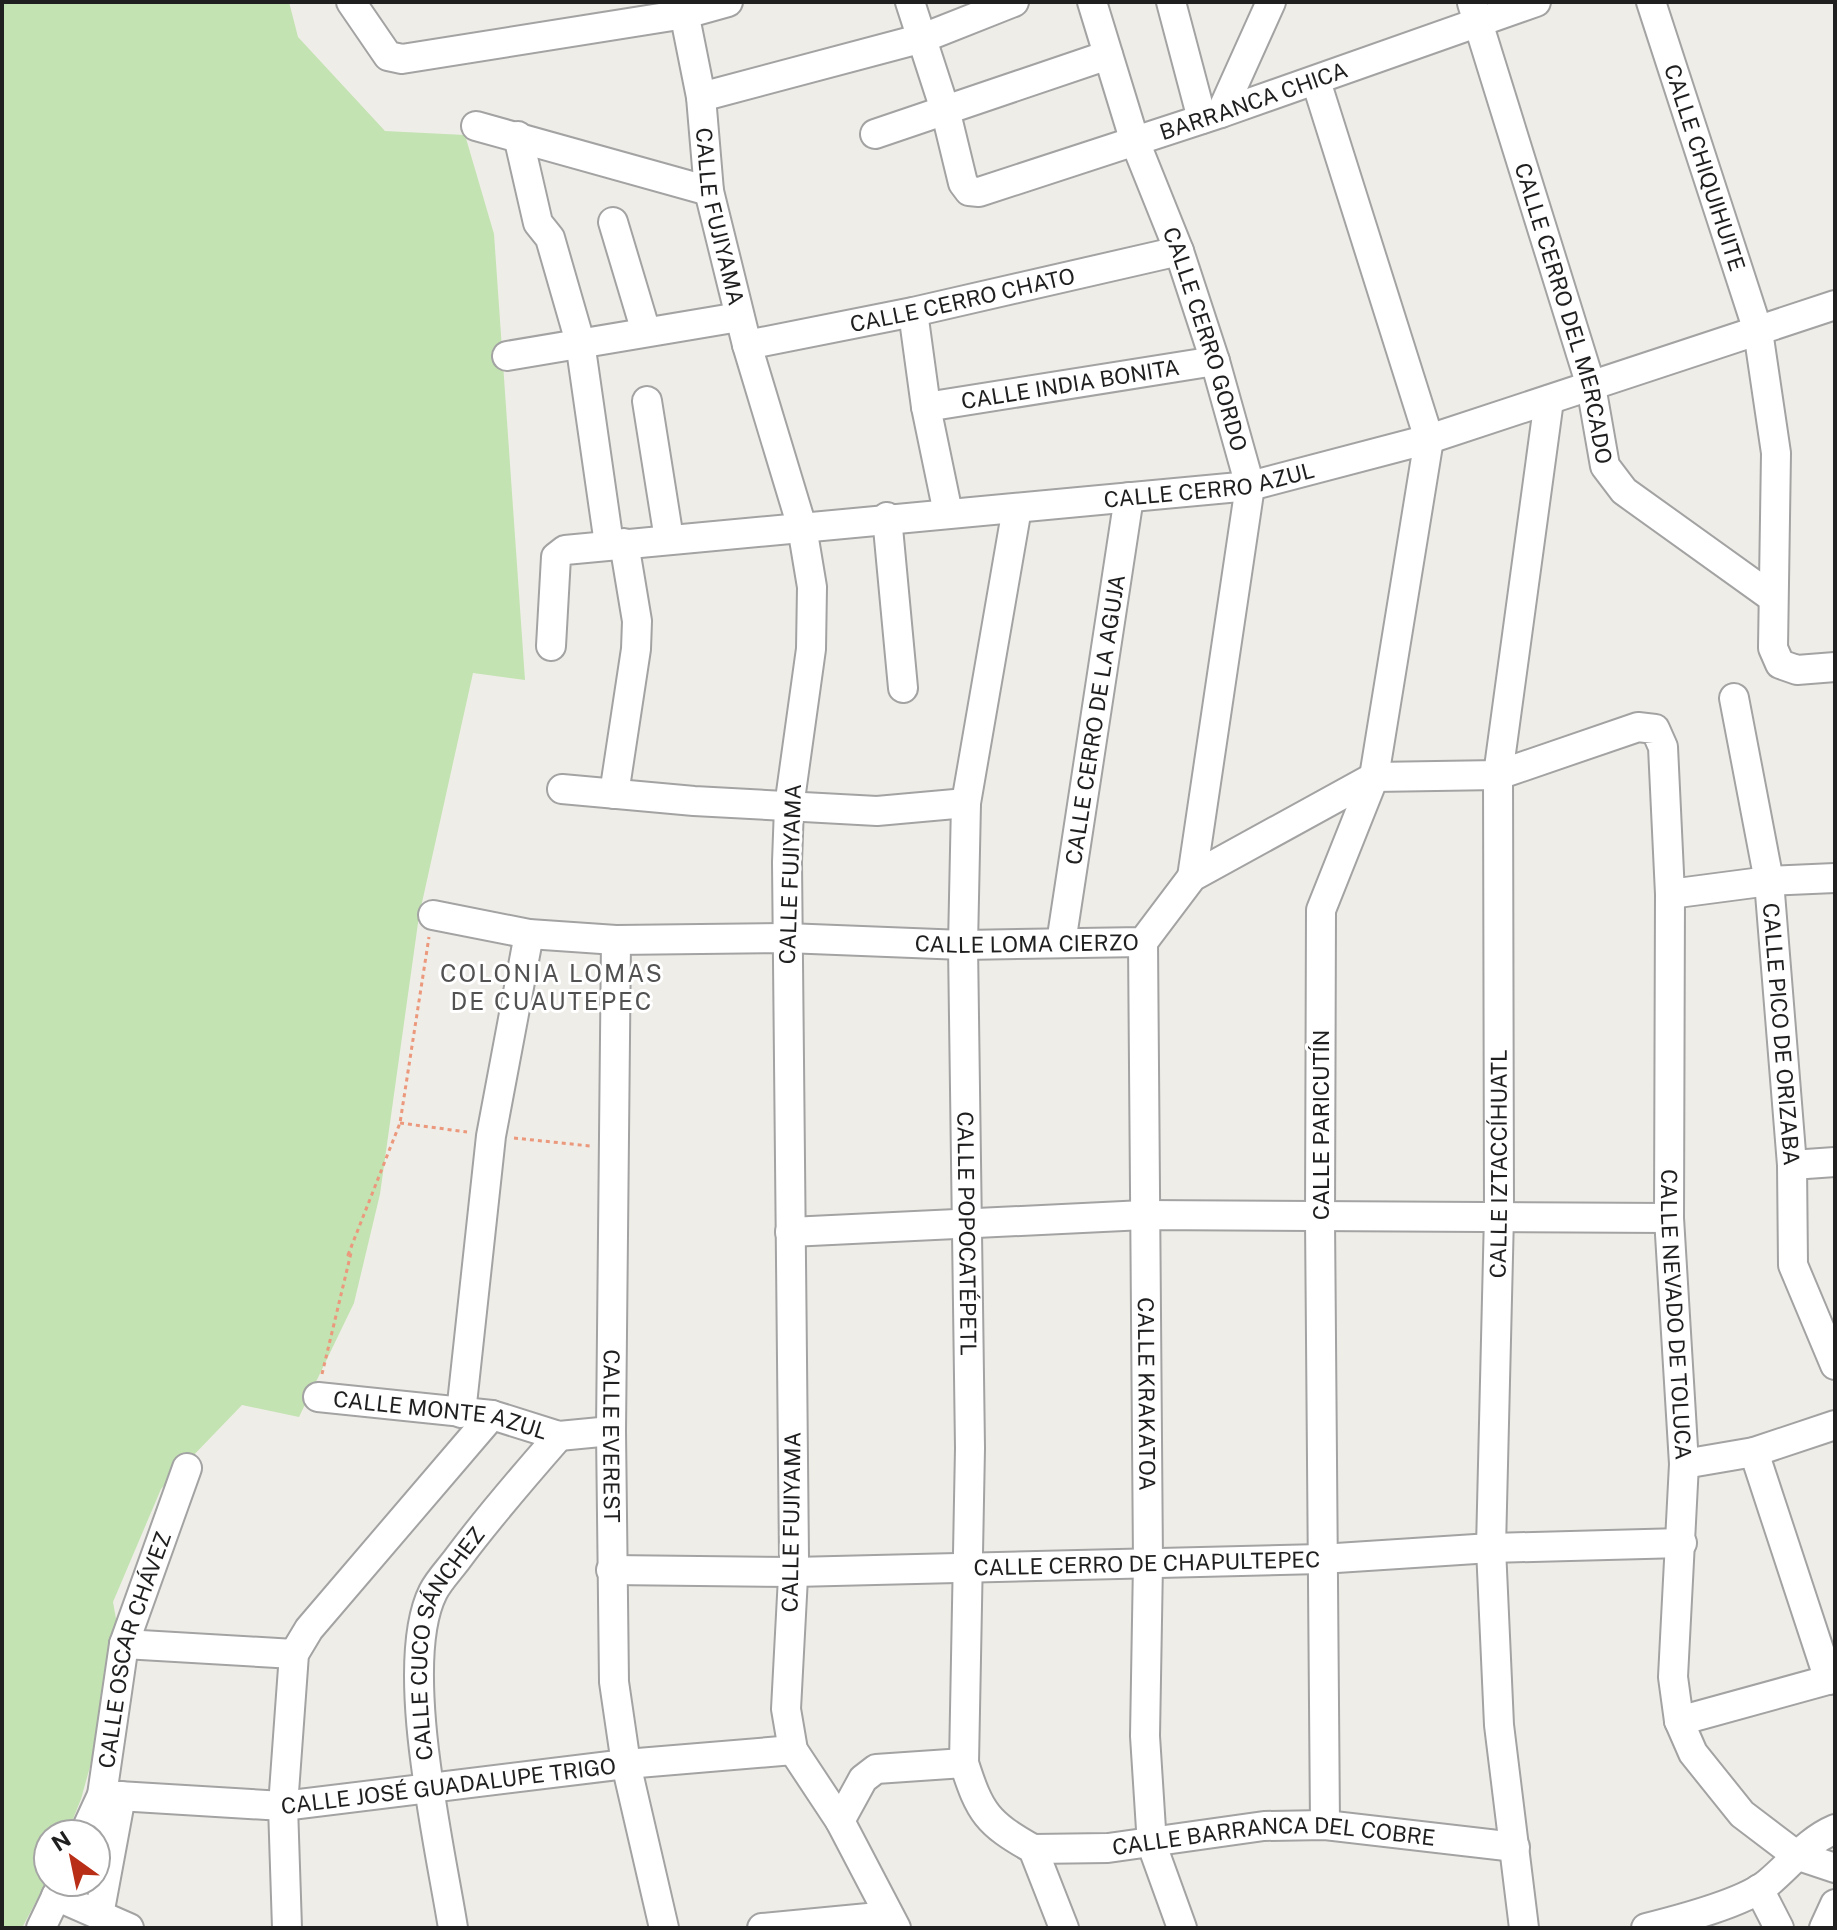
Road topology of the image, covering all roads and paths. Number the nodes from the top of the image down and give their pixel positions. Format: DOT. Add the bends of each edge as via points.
graph roads {
  1 [pos="351,2"];
  2 [pos="728,2"];
  3 [pos="910,2"];
  4 [pos="1014,2"];
  5 [pos="1092,2"];
  6 [pos="1171,2"];
  7 [pos="1271,2"];
  8 [pos="1536,2"];
  9 [pos="1651,2"];
  10 [pos="683,8"];
  11 [pos="1475,11"];
  12 [pos="923,38"];
  13 [pos="1108,55"];
  14 [pos="1316,81"];
  15 [pos="701,97"];
  16 [pos="946,113"];
  17 [pos="1212,116"];
  18 [pos="476,126"];
  19 [pos="875,134"];
  20 [pos="518,136"];
  21 [pos="1134,139"];
  22 [pos="709,191"];
  23 [pos="613,222"];
  24 [pos="1179,251"];
  25 [pos="1835,305"];
  26 [pos="913,312"];
  27 [pos="739,317"];
  28 [pos="1758,331"];
  29 [pos="646,332"];
  30 [pos="580,342"];
  31 [pos="747,345"];
  32 [pos="507,356"];
  33 [pos="1215,361"];
  34 [pos="1591,386"];
  35 [pos="1549,400"];
  36 [pos="647,401"];
  37 [pos="926,407"];
  38 [pos="1429,439"];
  39 [pos="1250,486"];
  40 [pos="1129,497"];
  41 [pos="1017,508"];
  42 [pos="948,513"];
  43 [pos="887,517"];
  44 [pos="802,527"];
  45 [pos="669,539"];
  46 [pos="617,544"];
  47 [pos="1773,598"];
  48 [pos="551,646"];
  49 [pos="1835,667"];
  50 [pos="903,688"];
  51 [pos="1734,698"];
  52 [pos="1655,729"];
  53 [pos="1498,775"];
  54 [pos="1374,777"];
  55 [pos="562,789"];
  56 [pos="614,794"];
  57 [pos="966,803"];
  58 [pos="789,807"];
  59 [pos="1192,877"];
  60 [pos="1835,878"];
  61 [pos="1769,881"];
  62 [pos="1670,894"];
  63 [pos="433,915"];
  64 [pos="529,934"];
  65 [pos="786,938"];
  66 [pos="616,940"];
  67 [pos="1143,942"];
  68 [pos="1061,943"];
  69 [pos="963,945"];
  70 [pos="400,1123"];
  71 [pos="491,1136"];
  72 [pos="615,1149"];
  73 [pos="1835,1162"];
  74 [pos="1792,1165"];
  75 [pos="1144,1215"];
  76 [pos="1499,1215"];
  77 [pos="1320,1218"];
  78 [pos="1669,1218"];
  79 [pos="965,1223"];
  80 [pos="790,1232"];
  81 [pos="1835,1365"];
  82 [pos="318,1397"];
  83 [pos="461,1413"];
  84 [pos="492,1415"];
  85 [pos="1835,1425"];
  86 [pos="611,1431"];
  87 [pos="559,1436"];
  88 [pos="1754,1452"];
  89 [pos="1684,1464"];
  90 [pos="187,1468"];
  91 [pos="1682,1543"];
  92 [pos="1491,1548"];
  93 [pos="1321,1559"];
  94 [pos="1148,1563"];
  95 [pos="970,1567"];
  96 [pos="611,1570"];
  97 [pos="794,1572"];
  98 [pos="124,1644"];
  99 [pos="294,1654"];
  100 [pos="1832,1679"];
  101 [pos="1679,1721"];
  102 [pos="793,1750"];
  103 [pos="964,1763"];
  104 [pos="626,1764"];
  105 [pos="430,1786"];
  106 [pos="112,1795"];
  107 [pos="283,1806"];
  108 [pos="95,1818"];
  109 [pos="840,1821"];
  110 [pos="1325,1825"];
  111 [pos="1835,1829"];
  112 [pos="1152,1845"];
  113 [pos="1515,1847"];
  114 [pos="1033,1849"];
  115 [pos="1796,1855"];
  116 [pos="1835,1868"];
  117 [pos="1759,1889"];
  118 [pos="56,1898"];
  119 [pos="74,1898"];
  120 [pos="1835,1904"];
  121 [pos="99,1915"];
  122 [pos="893,1922"];
  123 [pos="1685,1924"];
  124 [pos="41,1928"];
  125 [pos="129,1928"];
  126 [pos="287,1928"];
  127 [pos="453,1928"];
  128 [pos="664,1928"];
  129 [pos="762,1928"];
  130 [pos="1064,1928"];
  131 [pos="1182,1928"];
  132 [pos="1524,1928"];
  133 [pos="1646,1928"];
  134 [pos="1779,1928"];
  135 [pos="1824,1928"];
  1 -- 10 [label="street" via="388,56 402,59"];
  2 -- 10 [label="street"];
  3 -- 12 [label="street"];
  4 -- 12 [label="street"];
  5 -- 13 [label="street, CALLE CERRO GORDO"];
  6 -- 17 [label="street"];
  7 -- 17 [label="street"];
  8 -- 11 [label="street, BARRANCA CHICA"];
  9 -- 28 [label="street, CALLE CHIQUIHUITE"];
  10 -- 15 [label="street, CALLE FUJIYAMA"];
  11 -- 14 [label="street, BARRANCA CHICA"];
  11 -- 34 [label="street, CALLE CERRO DEL MERCADO"];
  12 -- 15 [label="street"];
  12 -- 16 [label="street"];
  13 -- 16 [label="street"];
  13 -- 21 [label="street, CALLE CERRO GORDO"];
  14 -- 17 [label="street, BARRANCA CHICA"];
  14 -- 38 [label="street"];
  15 -- 22 [label="street, CALLE FUJIYAMA"];
  16 -- 19 [label="street"];
  16 -- 21 [label="street, BARRANCA CHICA" via="969,191"];
  17 -- 21 [label="street, BARRANCA CHICA"];
  18 -- 20 [label="street"];
  20 -- 22 [label="street"];
  20 -- 30 [label="street" via="538,223 550,238"];
  21 -- 24 [label="street, CALLE CERRO GORDO"];
  22 -- 27 [label="street, CALLE FUJIYAMA"];
  23 -- 29 [label="street"];
  24 -- 26 [label="street, CALLE CERRO CHATO"];
  24 -- 33 [label="street, CALLE CERRO GORDO"];
  25 -- 28 [label="street, CALLE CERRO AZUL"];
  26 -- 31 [label="street, CALLE CERRO CHATO"];
  26 -- 37 [label="street"];
  27 -- 29 [label="street"];
  27 -- 31 [label="street, CALLE FUJIYAMA"];
  28 -- 34 [label="street, CALLE CERRO AZUL"];
  28 -- 47 [label="street" via="1776,453"];
  29 -- 30 [label="street"];
  30 -- 32 [label="street"];
  30 -- 46 [label="street"];
  31 -- 44 [label="street, CALLE FUJIYAMA"];
  33 -- 37 [label="street, CALLE INDIA BONITA"];
  33 -- 39 [label="street, CALLE CERRO GORDO"];
  34 -- 35 [label="street, CALLE CERRO AZUL"];
  34 -- 47 [label="street, CALLE CERRO DEL MERCADO" via="1605,466 1624,491"];
  35 -- 38 [label="street, CALLE CERRO AZUL"];
  35 -- 53 [label="street, CALLE IZTACCÍHUATL"];
  36 -- 45 [label="street"];
  37 -- 42 [label="street"];
  38 -- 39 [label="street, CALLE CERRO AZUL"];
  38 -- 54 [label="street, CALLE PARICUTÍN"];
  39 -- 40 [label="street, CALLE CERRO AZUL"];
  39 -- 59 [label="street, CALLE CERRO GORDO"];
  40 -- 41 [label="street, CALLE CERRO AZUL"];
  40 -- 68 [label="street, CALLE CERRO DE LA AGUJA"];
  41 -- 42 [label="street, CALLE CERRO AZUL"];
  41 -- 57 [label="street, CALLE POPOCATÉPETL"];
  42 -- 43 [label="street, CALLE CERRO AZUL"];
  43 -- 44 [label="street, CALLE CERRO AZUL"];
  43 -- 50 [label="street"];
  44 -- 45 [label="street, CALLE CERRO AZUL"];
  44 -- 58 [label="street, CALLE FUJIYAMA" via="812,587 811,649"];
  45 -- 46 [label="street, CALLE CERRO AZUL"];
  46 -- 48 [label="street, CALLE CERRO AZUL" via="560,552"];
  46 -- 56 [label="street" via="636,635"];
  47 -- 49 [label="street" via="1773,648 1780,664 1797,670"];
  51 -- 61 [label="street, CALLE PICO DE ORIZABA"];
  52 -- 53 [label="street, CALLE LOMA CIERZO" via="1638,727"];
  52 -- 62 [label="street, CALLE NEVADO DE TOLUCA" via="1663,747"];
  53 -- 54 [label="street, CALLE LOMA CIERZO"];
  53 -- 76 [label="street, CALLE IZTACCÍHUATL"];
  54 -- 59 [label="street, CALLE LOMA CIERZO"];
  54 -- 77 [label="street, CALLE PARICUTÍN" via="1321,910"];
  55 -- 56 [label="street"];
  56 -- 58 [label="street"];
  57 -- 58 [label="street" via="877,811"];
  57 -- 69 [label="street, CALLE POPOCATÉPETL"];
  58 -- 65 [label="street, CALLE FUJIYAMA"];
  59 -- 67 [label="street, CALLE LOMA CIERZO"];
  60 -- 61 [label="street"];
  61 -- 62 [label="street"];
  61 -- 74 [label="street, CALLE PICO DE ORIZABA"];
  62 -- 78 [label="street, CALLE NEVADO DE TOLUCA"];
  63 -- 64 [label="street, CALLE LOMA CIERZO"];
  63 -- 70 [label="path"];
  64 -- 66 [label="street, CALLE LOMA CIERZO"];
  64 -- 71 [label="street"];
  65 -- 66 [label="street, CALLE LOMA CIERZO"];
  65 -- 69 [label="street, CALLE LOMA CIERZO"];
  65 -- 80 [label="street, CALLE FUJIYAMA"];
  66 -- 72 [label="street, CALLE EVEREST"];
  67 -- 68 [label="street, CALLE LOMA CIERZO"];
  67 -- 75 [label="street, CALLE KRAKATOA"];
  68 -- 69 [label="street, CALLE LOMA CIERZO"];
  69 -- 79 [label="street, CALLE POPOCATÉPETL"];
  70 -- 71 [label="path"];
  70 -- 82 [label="path" via="348,1255"];
  71 -- 72 [label="path"];
  71 -- 83 [label="street"];
  72 -- 86 [label="street, CALLE EVEREST"];
  73 -- 74 [label="street"];
  74 -- 81 [label="street, CALLE PICO DE ORIZABA" via="1793,1265"];
  75 -- 77 [label="street"];
  75 -- 79 [label="street"];
  75 -- 94 [label="street, CALLE KRAKATOA"];
  76 -- 77 [label="street"];
  76 -- 78 [label="street"];
  76 -- 92 [label="street, CALLE IZTACCÍHUATL"];
  77 -- 93 [label="street, CALLE PARICUTÍN" via="1325,1505"];
  78 -- 89 [label="street, CALLE NEVADO DE TOLUCA"];
  79 -- 80 [label="street"];
  79 -- 95 [label="street, CALLE POPOCATÉPETL"];
  80 -- 97 [label="street, CALLE FUJIYAMA"];
  82 -- 83 [label="street, CALLE MONTE AZUL"];
  83 -- 84 [label="street, CALLE MONTE AZUL"];
  84 -- 87 [label="street, CALLE MONTE AZUL"];
  84 -- 99 [label="street" via="319,1617"];
  85 -- 88 [label="street"];
  86 -- 87 [label="street, CALLE MONTE AZUL"];
  86 -- 96 [label="street, CALLE EVEREST"];
  87 -- 105 [label="street, CALLE CUCO SÁNCHEZ" via="487,1518 433,1592 419,1640 417,1671"];
  88 -- 89 [label="street"];
  88 -- 100 [label="street"];
  89 -- 91 [label="street, CALLE NEVADO DE TOLUCA"];
  90 -- 98 [label="street, CALLE OSCAR CHÁVEZ"];
  91 -- 92 [label="street, CALLE CERRO DE CHAPULTEPEC"];
  91 -- 101 [label="street, CALLE NEVADO DE TOLUCA" via="1673,1677"];
  92 -- 93 [label="street, CALLE CERRO DE CHAPULTEPEC"];
  92 -- 113 [label="street, CALLE IZTACCÍHUATL" via="1499,1725"];
  93 -- 94 [label="street, CALLE CERRO DE CHAPULTEPEC"];
  93 -- 110 [label="street, CALLE PARICUTÍN"];
  94 -- 95 [label="street, CALLE CERRO DE CHAPULTEPEC"];
  94 -- 112 [label="street, CALLE KRAKATOA" via="1145,1736"];
  95 -- 97 [label="street, CALLE CERRO DE CHAPULTEPEC"];
  95 -- 103 [label="street, CALLE POPOCATÉPETL"];
  96 -- 97 [label="street, CALLE CERRO DE CHAPULTEPEC"];
  96 -- 104 [label="street, CALLE EVEREST" via="614,1682"];
  97 -- 102 [label="street, CALLE FUJIYAMA" via="786,1709"];
  98 -- 99 [label="street"];
  98 -- 106 [label="street, CALLE OSCAR CHÁVEZ"];
  99 -- 107 [label="street"];
  100 -- 101 [label="street"];
  101 -- 115 [label="street, CALLE NEVADO DE TOLUCA" via="1711,1779 1742,1814"];
  102 -- 104 [label="street, CALLE JOSÉ GUADALUPE TRIGO"];
  102 -- 109 [label="street"];
  103 -- 109 [label="street" via="876,1769 863,1779"];
  103 -- 114 [label="street, CALLE POPOCATÉPETL" via="975,1798 996,1829"];
  104 -- 105 [label="street, CALLE JOSÉ GUADALUPE TRIGO"];
  104 -- 128 [label="street, CALLE EVEREST"];
  105 -- 107 [label="street, CALLE JOSÉ GUADALUPE TRIGO"];
  105 -- 127 [label="street, CALLE CUCO SÁNCHEZ"];
  106 -- 107 [label="street, CALLE JOSÉ GUADALUPE TRIGO"];
  106 -- 108 [label="street, CALLE OSCAR CHÁVEZ"];
  106 -- 121 [label="street"];
  107 -- 126 [label="street"];
  109 -- 122 [label="street"];
  110 -- 112 [label="street, CALLE BARRANCA DEL COBRE" via="1264,1826"];
  110 -- 113 [label="street, CALLE BARRANCA DEL COBRE"];
  111 -- 115 [label="street"];
  112 -- 114 [label="street, CALLE BARRANCA DEL COBRE"];
  112 -- 131 [label="street, CALLE KRAKATOA"];
  113 -- 132 [label="street, CALLE IZTACCÍHUATL"];
  114 -- 130 [label="street"];
  115 -- 116 [label="street"];
  115 -- 117 [label="street"];
  117 -- 123 [label="street"];
  117 -- 134 [label="street"];
  118 -- 124 [label="street"];
  119 -- 121 [label="street"];
  120 -- 135 [label="street"];
  121 -- 125 [label="street"];
  122 -- 129 [label="street"];
  123 -- 133 [label="street"];
}
